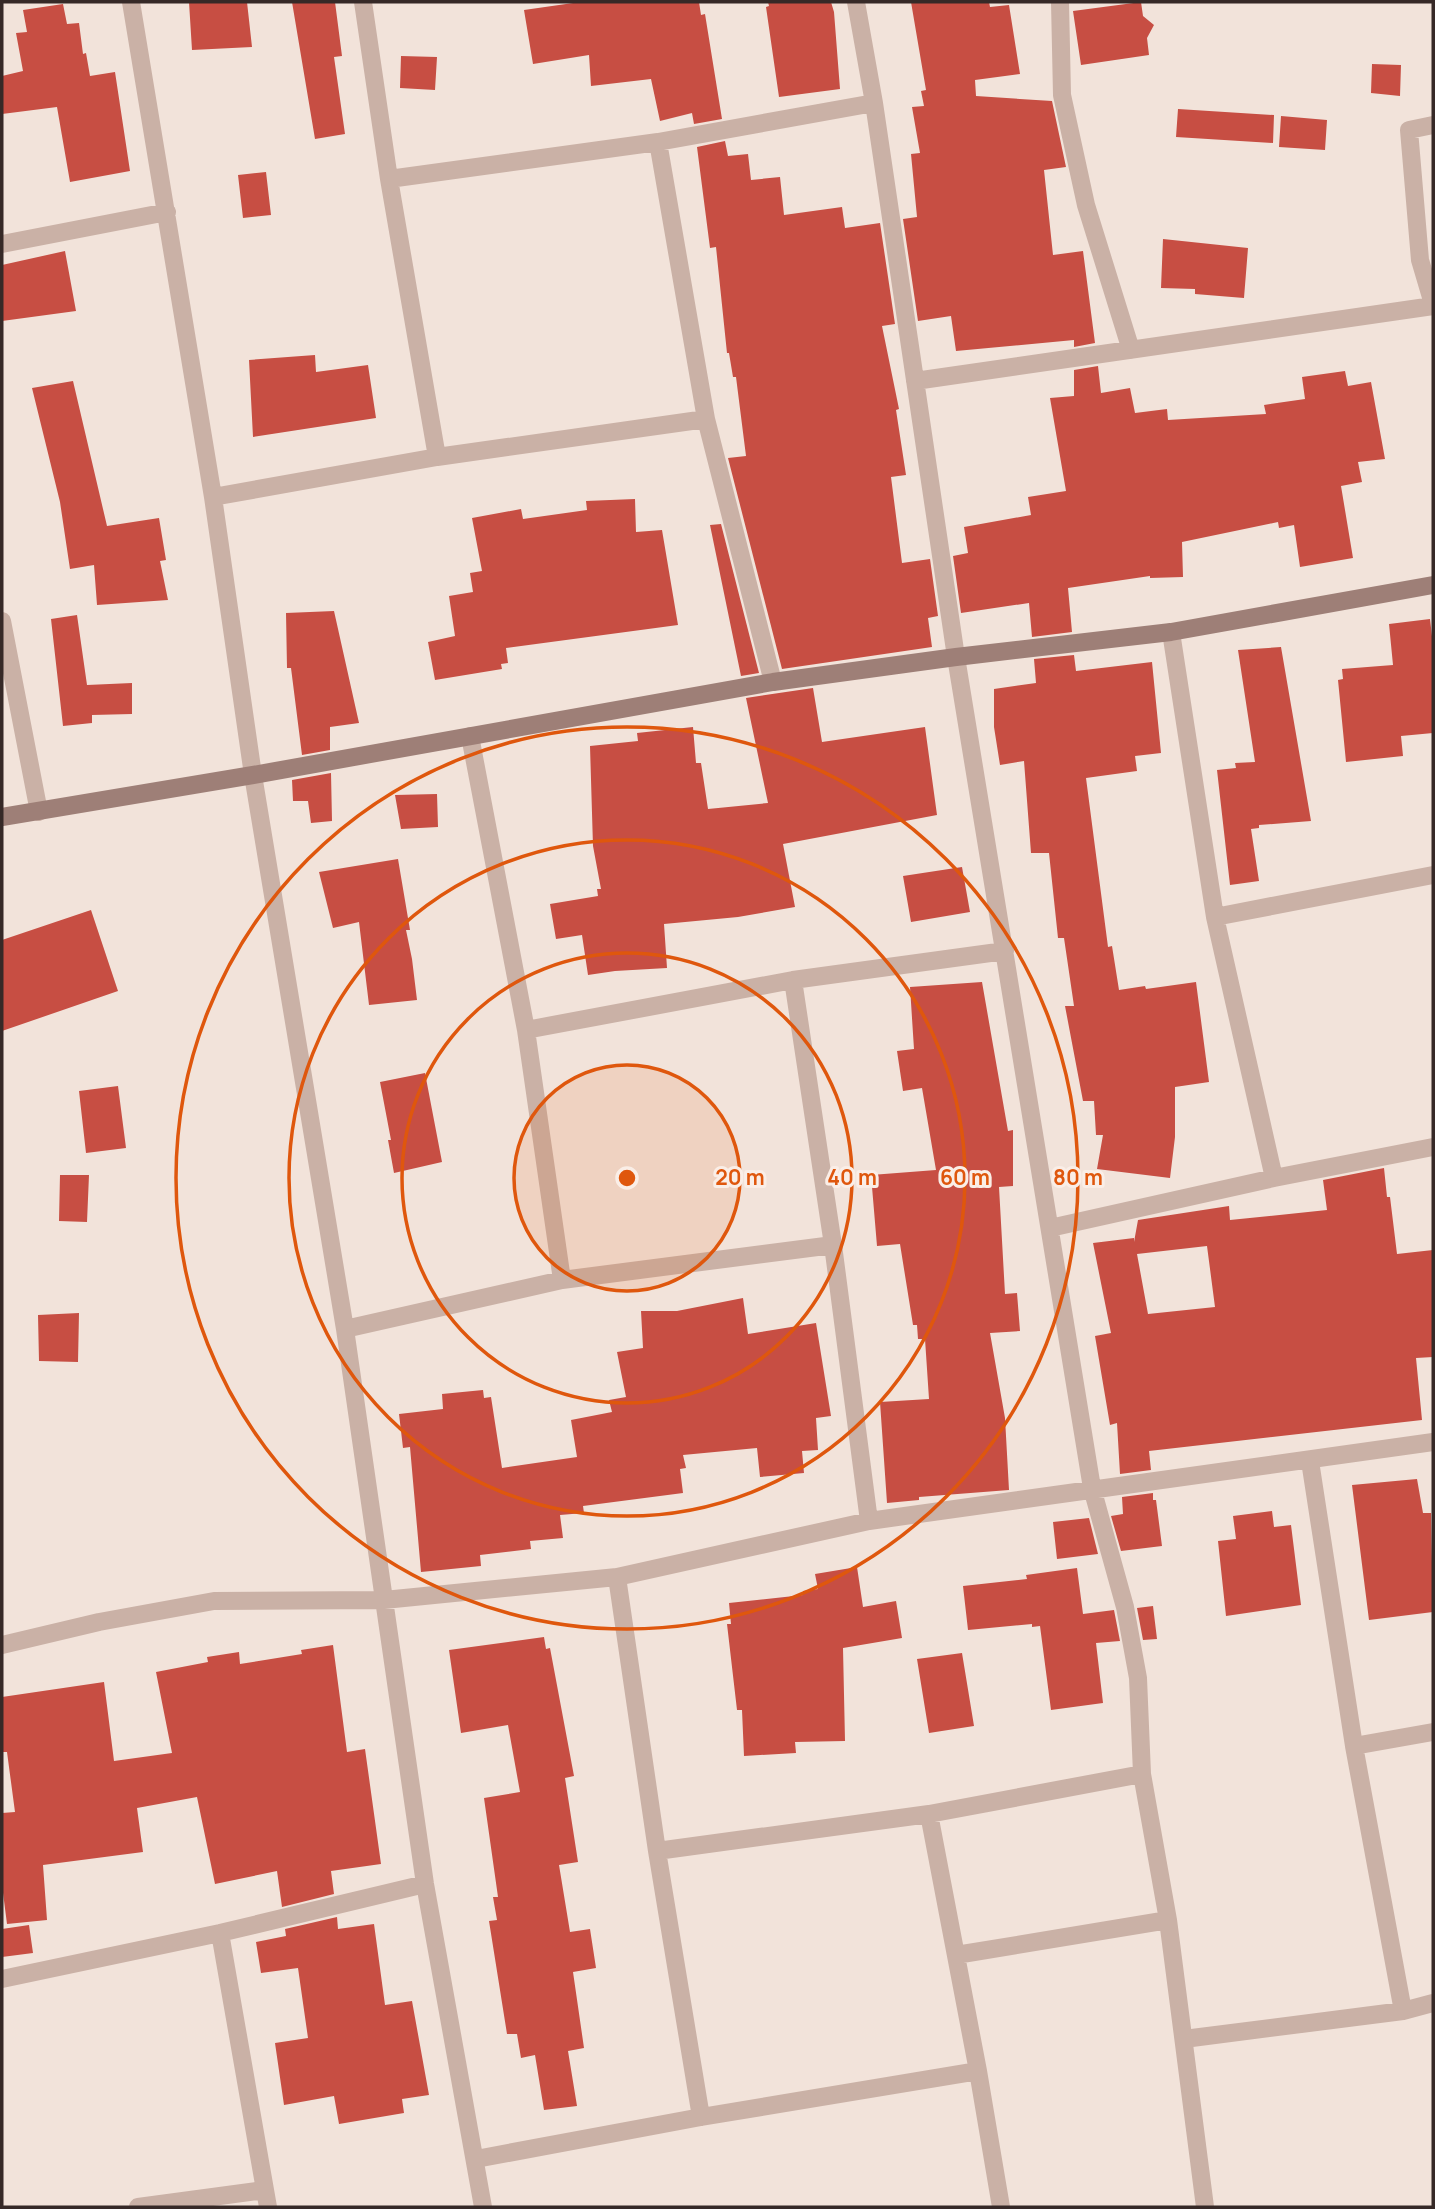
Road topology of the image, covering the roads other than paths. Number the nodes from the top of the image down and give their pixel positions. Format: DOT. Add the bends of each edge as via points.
graph roads {
  1 [pos="131,2"];
  2 [pos="363,2"];
  3 [pos="856,2"];
  4 [pos="1060,2"];
  5 [pos="874,103"];
  6 [pos="1433,125"];
  7 [pos="658,142"];
  8 [pos="389,178"];
  9 [pos="167,212"];
  10 [pos="2,244"];
  11 [pos="1433,305"];
  12 [pos="1131,350"];
  13 [pos="915,381"];
  14 [pos="706,419"];
  15 [pos="437,457"];
  16 [pos="213,497"];
  17 [pos="1433,585"];
  18 [pos="2,621"];
  19 [pos="1171,632"];
  20 [pos="956,657"];
  21 [pos="773,682"];
  22 [pos="470,736"];
  23 [pos="253,775"];
  24 [pos="39,812"];
  25 [pos="2,817"];
  26 [pos="1433,875"];
  27 [pos="1215,917"];
  28 [pos="1005,951"];
  29 [pos="793,980"];
  30 [pos="526,1030"];
  31 [pos="1433,1147"];
  32 [pos="1275,1178"];
  33 [pos="1050,1228"];
  34 [pos="832,1245"];
  35 [pos="562,1280"];
  36 [pos="345,1329"];
  37 [pos="1433,1442"];
  38 [pos="1310,1461"];
  39 [pos="1092,1488"];
  40 [pos="869,1521"];
  41 [pos="617,1577"];
  42 [pos="384,1600"];
  43 [pos="2,1645"];
  44 [pos="1433,1732"];
  45 [pos="1354,1746"];
  46 [pos="1142,1774"];
  47 [pos="929,1814"];
  48 [pos="657,1851"];
  49 [pos="425,1884"];
  50 [pos="1168,1920"];
  51 [pos="220,1933"];
  52 [pos="956,1955"];
  53 [pos="2,1979"];
  54 [pos="1433,2003"];
  55 [pos="1403,2011"];
  56 [pos="1184,2039"];
  57 [pos="978,2071"];
  58 [pos="701,2117"];
  59 [pos="476,2159"];
  60 [pos="266,2198"];
  61 [pos="138,2207"];
  62 [pos="483,2207"];
  63 [pos="1001,2207"];
  64 [pos="1205,2207"];
  1 -- 9 [label="street"];
  2 -- 8 [label="street"];
  3 -- 5 [label="street"];
  4 -- 12 [label="street" via="1062,95 1086,205"];
  5 -- 7 [label="street"];
  5 -- 13 [label="street"];
  6 -- 11 [label="street" via="1409,130 1420,260"];
  7 -- 8 [label="street"];
  7 -- 14 [label="street"];
  8 -- 15 [label="street"];
  9 -- 10 [label="street"];
  9 -- 16 [label="street"];
  11 -- 12 [label="street"];
  12 -- 13 [label="street"];
  13 -- 20 [label="street"];
  14 -- 15 [label="street"];
  14 -- 21 [label="street"];
  15 -- 16 [label="street"];
  16 -- 23 [label="street"];
  17 -- 19 [label="street"];
  18 -- 24 [label="street"];
  19 -- 20 [label="street"];
  19 -- 27 [label="street"];
  20 -- 21 [label="street"];
  20 -- 28 [label="street"];
  21 -- 22 [label="street"];
  22 -- 23 [label="street"];
  22 -- 30 [label="street"];
  23 -- 24 [label="street"];
  23 -- 36 [label="street"];
  24 -- 25 [label="street"];
  26 -- 27 [label="street"];
  27 -- 32 [label="street"];
  28 -- 29 [label="street"];
  28 -- 33 [label="street"];
  29 -- 30 [label="street"];
  29 -- 34 [label="street"];
  30 -- 35 [label="street"];
  31 -- 32 [label="street"];
  32 -- 33 [label="street"];
  33 -- 39 [label="street"];
  34 -- 35 [label="street"];
  34 -- 40 [label="street"];
  35 -- 36 [label="street"];
  36 -- 42 [label="street"];
  37 -- 38 [label="street"];
  38 -- 39 [label="street"];
  38 -- 45 [label="street"];
  39 -- 40 [label="street"];
  39 -- 46 [label="street" via="1125,1607 1138,1678"];
  40 -- 41 [label="street"];
  41 -- 42 [label="street"];
  41 -- 48 [label="street"];
  42 -- 43 [label="street" via="214,1601"];
  42 -- 49 [label="street"];
  44 -- 45 [label="street"];
  45 -- 55 [label="street"];
  46 -- 47 [label="street"];
  46 -- 50 [label="street"];
  47 -- 48 [label="street"];
  47 -- 52 [label="street"];
  48 -- 58 [label="street"];
  49 -- 51 [label="street"];
  49 -- 59 [label="street"];
  50 -- 52 [label="street"];
  50 -- 56 [label="street"];
  51 -- 53 [label="street"];
  51 -- 60 [label="street"];
  52 -- 57 [label="street"];
  54 -- 55 [label="street"];
  55 -- 56 [label="street"];
  56 -- 64 [label="street"];
  57 -- 58 [label="street"];
  57 -- 63 [label="street"];
  58 -- 59 [label="street"];
  59 -- 62 [label="street"];
  60 -- 61 [label="street"];
}
